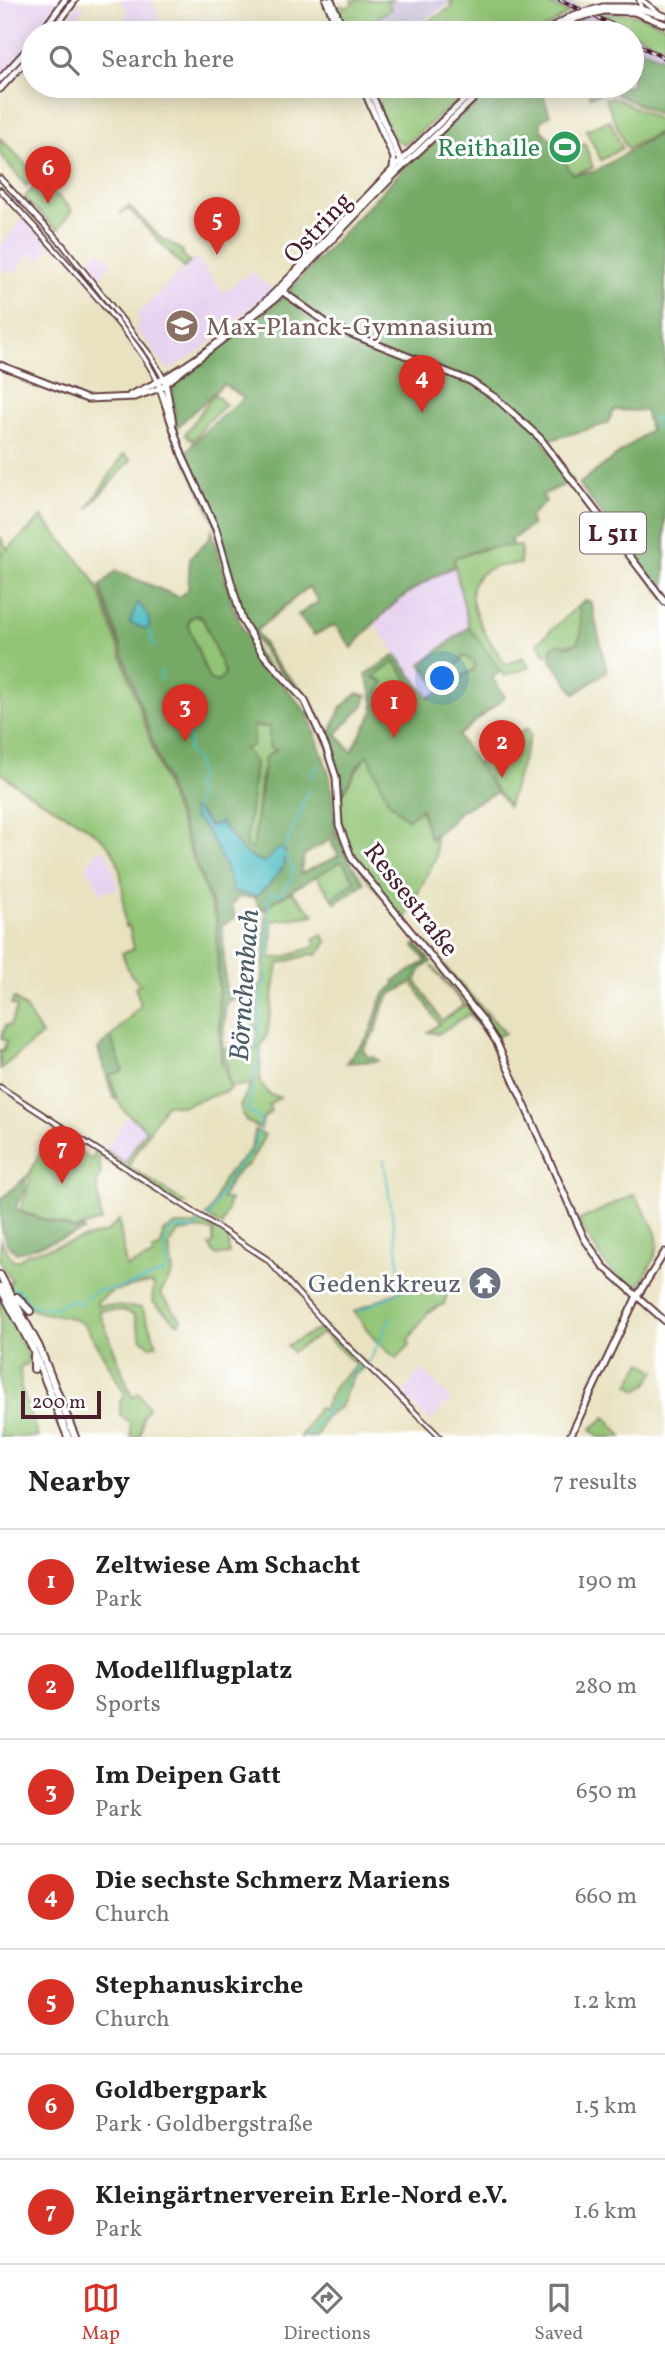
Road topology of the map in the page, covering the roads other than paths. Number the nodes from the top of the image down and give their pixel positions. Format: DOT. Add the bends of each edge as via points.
graph roads {
  1 [pos="65,0"];
  2 [pos="75,0"];
  3 [pos="326,0"];
  4 [pos="331,0"];
  5 [pos="639,0"];
  6 [pos="628,6"];
  7 [pos="604,9"];
  8 [pos="643,11"];
  9 [pos="662,14"];
  10 [pos="50,21"];
  11 [pos="60,21"];
  12 [pos="335,21"];
  13 [pos="340,21"];
  14 [pos="564,21"];
  15 [pos="665,23"];
  16 [pos="21,56"];
  17 [pos="21,66"];
  18 [pos="0,79"];
  19 [pos="0,89"];
  20 [pos="370,98"];
  21 [pos="371,98"];
  22 [pos="467,98"];
  23 [pos="473,98"];
  24 [pos="394,145"];
  25 [pos="413,149"];
  26 [pos="399,162"];
  27 [pos="0,178"];
  28 [pos="0,190"];
  29 [pos="294,280"];
  30 [pos="280,291"];
  31 [pos="296,302"];
  32 [pos="0,365"];
  33 [pos="162,383"];
  34 [pos="146,394"];
  35 [pos="127,397"];
  36 [pos="163,400"];
  37 [pos="173,428"];
  38 [pos="665,602"];
  39 [pos="0,1087"];
  40 [pos="665,1252"];
  41 [pos="0,1275"];
  42 [pos="2,1284"];
  43 [pos="10,1295"];
  44 [pos="636,1298"];
  45 [pos="30,1311"];
  46 [pos="665,1321"];
  47 [pos="33,1349"];
  48 [pos="34,1369"];
  49 [pos="68,1437"];
  50 [pos="75,1437"];
  51 [pos="440,1437"];
  52 [pos="570,1437"];
  1 -- 10 [label="main road"];
  2 -- 11 [label="main road"];
  3 -- 12 [label="main road"];
  4 -- 13 [label="main road"];
  5 -- 6 [label="street"];
  5 -- 8 [label="street"];
  5 -- 9 [label="street"];
  6 -- 7 [label="main road"];
  6 -- 8 [label="main road"];
  7 -- 8 [label="main road"];
  7 -- 14 [label="main road, bridge"];
  8 -- 9 [label="main road"];
  8 -- 15 [label="main road"];
  16 -- 18 [label="main road"];
  17 -- 19 [label="main road"];
  20 -- 26 [label="main road"];
  21 -- 24 [label="main road"];
  22 -- 25 [label="main road, Ostring"];
  23 -- 26 [label="main road, Ostring"];
  24 -- 25 [label="main road"];
  24 -- 26 [label="main road"];
  25 -- 26 [label="main road, Ostring"];
  26 -- 29 [label="main road, Ostring"];
  26 -- 30 [label="main road, Ostring"];
  27 -- 33 [label="street" via="62,244 151,356"];
  28 -- 33 [label="street" via="54,245"];
  29 -- 30 [label="main road, Ostring"];
  29 -- 31 [label="main road" via="291,293"];
  30 -- 31 [label="main road, L 511"];
  30 -- 33 [label="main road, Ostring"];
  31 -- 38 [label="main road, L 511" via="351,335 482,387 540,438"];
  32 -- 35 [label="main road" via="80,397"];
  33 -- 34 [label="main road"];
  33 -- 35 [label="main road"];
  33 -- 36 [label="main road, Ressestraße"];
  33 -- 37 [label="main road, Ressestraße" via="172,405"];
  34 -- 35 [label="main road"];
  34 -- 36 [label="main road"];
  36 -- 37 [label="main road, Ressestraße"];
  37 -- 44 [label="main road, Ressestraße" via="216,529 242,620 262,653 307,705 326,747 336,777 340,825 352,859 482,1019 504,1057 584,1238 603,1266"];
  39 -- 51 [label="street" via="267,1259 328,1327"];
  40 -- 44 [label="main road"];
  41 -- 42 [label="highway"];
  42 -- 43 [label="highway"];
  43 -- 45 [label="highway"];
  43 -- 47 [label="highway"];
  43 -- 50 [label="highway" via="49,1369"];
  44 -- 46 [label="main road, Ressestraße"];
  44 -- 52 [label="main road"];
  47 -- 48 [label="highway"];
  47 -- 49 [label="highway"];
}
